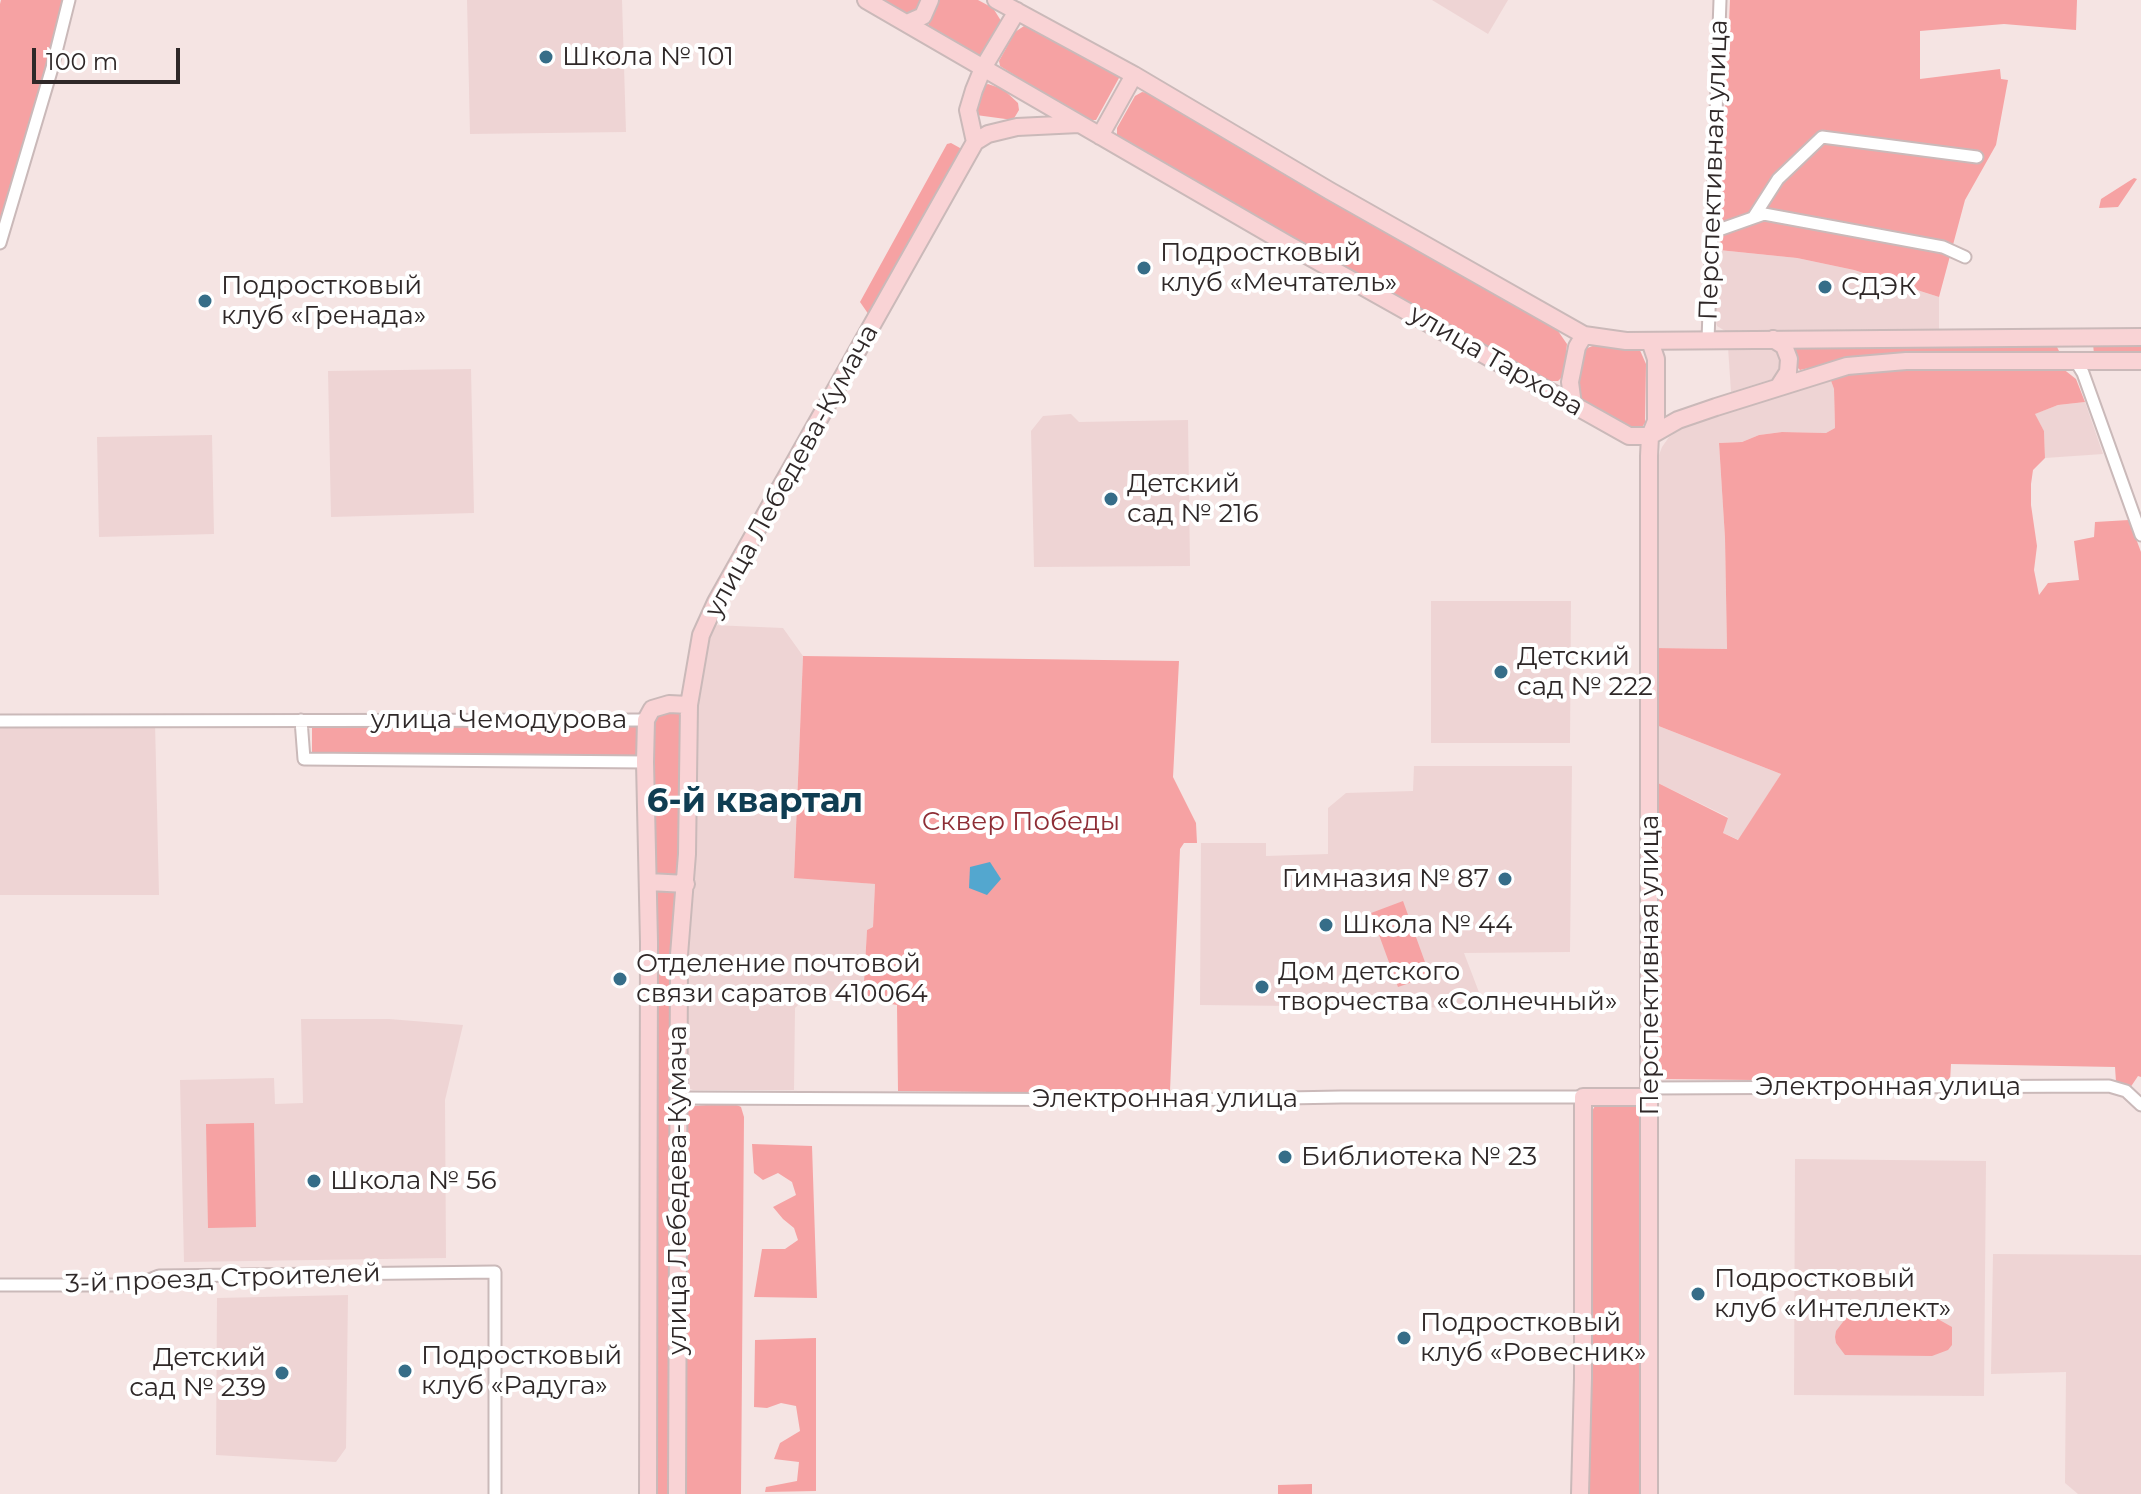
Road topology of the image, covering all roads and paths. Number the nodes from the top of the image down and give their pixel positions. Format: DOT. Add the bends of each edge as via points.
graph roads {
  1 [pos="69,0"];
  2 [pos="866,0"];
  3 [pos="930,0"];
  4 [pos="996,0"];
  5 [pos="1720,0"];
  6 [pos="1020,6"];
  7 [pos="907,23"];
  8 [pos="983,68"];
  9 [pos="1134,75"];
  10 [pos="1079,124"];
  11 [pos="1100,136"];
  12 [pos="975,142"];
  13 [pos="1977,157"];
  14 [pos="1753,218"];
  15 [pos="1713,232"];
  16 [pos="0,243"];
  17 [pos="1965,257"];
  18 [pos="1584,335"];
  19 [pos="2141,337"];
  20 [pos="1773,339"];
  21 [pos="2072,339"];
  22 [pos="1708,340"];
  23 [pos="1650,341"];
  24 [pos="2075,360"];
  25 [pos="2141,361"];
  26 [pos="1779,386"];
  27 [pos="1573,405"];
  28 [pos="1650,436"];
  29 [pos="2141,535"];
  30 [pos="689,705"];
  31 [pos="301,720"];
  32 [pos="646,720"];
  33 [pos="0,721"];
  34 [pos="645,762"];
  35 [pos="649,882"];
  36 [pos="686,884"];
  37 [pos="1650,1092"];
  38 [pos="1583,1097"];
  39 [pos="679,1098"];
  40 [pos="2141,1105"];
  41 [pos="0,1285"];
  42 [pos="495,1494"];
  43 [pos="648,1494"];
  44 [pos="677,1494"];
  45 [pos="1580,1494"];
  46 [pos="1649,1494"];
  1 -- 16 [label="street"];
  2 -- 7 [label="street, улица Тархова"];
  3 -- 7 [label="street" via="923,16"];
  4 -- 6 [label="street"];
  5 -- 15 [label="street, Перспективная улица"];
  6 -- 8 [label="street"];
  6 -- 9 [label="street"];
  7 -- 8 [label="street, улица Тархова"];
  8 -- 10 [label="street, улица Тархова"];
  8 -- 12 [label="street" via="968,110"];
  9 -- 11 [label="street"];
  9 -- 18 [label="street"];
  10 -- 11 [label="street, улица Тархова"];
  10 -- 12 [label="street" via="1017,127"];
  11 -- 27 [label="street, улица Тархова"];
  12 -- 30 [label="street, улица Лебедева-Кумача" via="716,602 701,635"];
  13 -- 14 [label="street" via="1822,137 1778,179"];
  14 -- 15 [label="street"];
  14 -- 17 [label="street" via="1791,218 1943,247"];
  15 -- 22 [label="street, Перспективная улица"];
  18 -- 23 [label="street"];
  18 -- 27 [label="street" via="1570,382"];
  19 -- 21 [label="street"];
  20 -- 21 [label="street"];
  20 -- 22 [label="street"];
  20 -- 26 [label="street" via="1784,346 1789,359"];
  21 -- 24 [label="street"];
  22 -- 23 [label="street"];
  23 -- 28 [label="street, Перспективная улица" via="1656,359 1656,421"];
  24 -- 25 [label="street"];
  24 -- 26 [label="street" via="1892,362 1847,366"];
  24 -- 29 [label="street"];
  26 -- 28 [label="street" via="1678,420"];
  27 -- 28 [label="street, улица Тархова" via="1629,436"];
  28 -- 37 [label="street, Перспективная улица"];
  30 -- 32 [label="street, улица Чемодурова" via="652,709"];
  30 -- 36 [label="street, улица Лебедева-Кумача"];
  31 -- 32 [label="street, улица Чемодурова"];
  31 -- 33 [label="street, улица Чемодурова"];
  31 -- 34 [label="street, улица Чемодурова" via="304,759"];
  32 -- 34 [label="street, улица Лебедева-Кумача"];
  34 -- 35 [label="street, улица Лебедева-Кумача"];
  35 -- 36 [label="street"];
  35 -- 43 [label="street, улица Лебедева-Кумача"];
  36 -- 39 [label="street, улица Лебедева-Кумача" via="679,955"];
  37 -- 38 [label="street, Электронная улица"];
  37 -- 40 [label="street, Электронная улица" via="2109,1086 2126,1091"];
  37 -- 46 [label="street, Перспективная улица"];
  38 -- 39 [label="street, Электронная улица"];
  38 -- 45 [label="street"];
  39 -- 44 [label="street, улица Лебедева-Кумача"];
  41 -- 42 [label="street, 3-й проезд Строителей" via="137,1285 159,1276 495,1272"];
}
